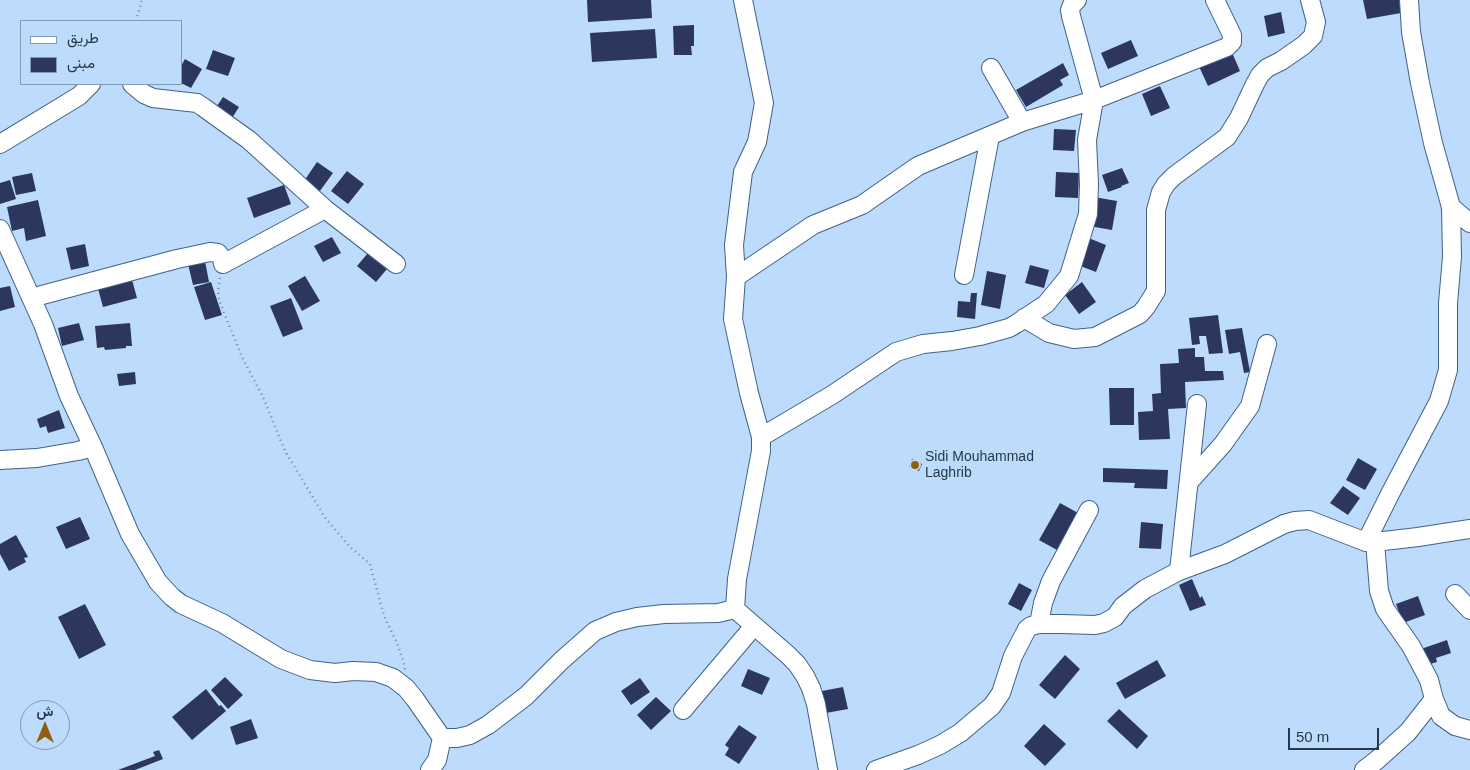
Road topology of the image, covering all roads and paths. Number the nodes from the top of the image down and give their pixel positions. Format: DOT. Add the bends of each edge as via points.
graph roads {
  1 [pos="142,0"];
  2 [pos="743,0"];
  3 [pos="1078,0"];
  4 [pos="1215,0"];
  5 [pos="1310,0"];
  6 [pos="1409,0"];
  7 [pos="136,20"];
  8 [pos="991,68"];
  9 [pos="90,85"];
  10 [pos="133,85"];
  11 [pos="1094,100"];
  12 [pos="1022,122"];
  13 [pos="990,136"];
  14 [pos="0,144"];
  15 [pos="1451,207"];
  16 [pos="325,209"];
  17 [pos="1470,224"];
  18 [pos="0,229"];
  19 [pos="6,256"];
  20 [pos="223,264"];
  21 [pos="396,264"];
  22 [pos="964,275"];
  23 [pos="736,277"];
  24 [pos="31,298"];
  25 [pos="1024,318"];
  26 [pos="1267,344"];
  27 [pos="1197,404"];
  28 [pos="761,437"];
  29 [pos="93,447"];
  30 [pos="0,460"];
  31 [pos="1189,482"];
  32 [pos="1089,510"];
  33 [pos="1470,529"];
  34 [pos="1371,542"];
  35 [pos="1179,571"];
  36 [pos="1456,594"];
  37 [pos="735,609"];
  38 [pos="1470,610"];
  39 [pos="1040,624"];
  40 [pos="754,626"];
  41 [pos="406,688"];
  42 [pos="1434,699"];
  43 [pos="683,710"];
  44 [pos="1470,730"];
  45 [pos="442,738"];
  46 [pos="430,770"];
  47 [pos="828,770"];
  48 [pos="876,770"];
  49 [pos="1364,770"];
  1 -- 7 [label="path"];
  2 -- 23 [label="street" via="764,103 757,142 743,172 734,245"];
  3 -- 11 [label="street" via="1070,10"];
  4 -- 11 [label="street" via="1232,35 1227,47"];
  5 -- 25 [label="street" via="1316,22 1313,36 1260,75 1227,137 1174,176 1161,192 1156,210 1156,291 1140,314 1095,337 1074,339 1049,333"];
  6 -- 15 [label="street" via="1420,83"];
  8 -- 12 [label="street"];
  9 -- 14 [label="street" via="79,96"];
  10 -- 16 [label="street" via="154,98 197,103 249,140"];
  11 -- 12 [label="street"];
  11 -- 25 [label="street" via="1087,140 1088,214 1070,276 1046,304"];
  12 -- 13 [label="street"];
  13 -- 22 [label="street"];
  13 -- 23 [label="street" via="918,166 862,205 813,225"];
  15 -- 17 [label="street"];
  15 -- 34 [label="street" via="1452,257 1445,383 1439,401 1390,492"];
  16 -- 20 [label="street"];
  16 -- 21 [label="street"];
  18 -- 19 [label="street"];
  19 -- 24 [label="street"];
  20 -- 24 [label="street" via="218,253 210,252"];
  20 -- 41 [label="path" via="218,283 219,300 242,356 285,451 326,519 350,548 370,564 384,616 403,660"];
  23 -- 28 [label="street" via="733,319"];
  24 -- 29 [label="street"];
  25 -- 28 [label="street" via="1008,328 980,336 923,344 896,352"];
  26 -- 31 [label="street" via="1250,406 1223,444"];
  27 -- 31 [label="street"];
  28 -- 37 [label="street" via="737,579"];
  29 -- 30 [label="street" via="37,458"];
  29 -- 41 [label="street" via="134,541 158,582 181,604 222,623 281,659 310,670 376,672 394,678"];
  31 -- 35 [label="street"];
  32 -- 39 [label="street" via="1051,581"];
  33 -- 34 [label="street"];
  34 -- 35 [label="street" via="1354,539 1315,522 1297,520 1225,554"];
  34 -- 42 [label="street" via="1385,609 1412,646 1429,680"];
  35 -- 39 [label="street" via="1145,589 1104,623"];
  36 -- 38 [label="street"];
  37 -- 40 [label="street"];
  37 -- 45 [label="street" via="718,613 637,617 595,631 526,696 488,725 470,735"];
  39 -- 48 [label="street" via="1027,629 1013,656 1001,693 977,720 940,745"];
  40 -- 43 [label="street"];
  40 -- 47 [label="street" via="788,655 805,676 816,704"];
  41 -- 45 [label="street"];
  42 -- 44 [label="street" via="1441,716 1455,726"];
  42 -- 49 [label="street" via="1408,732"];
  45 -- 46 [label="street" via="438,760"];
}
